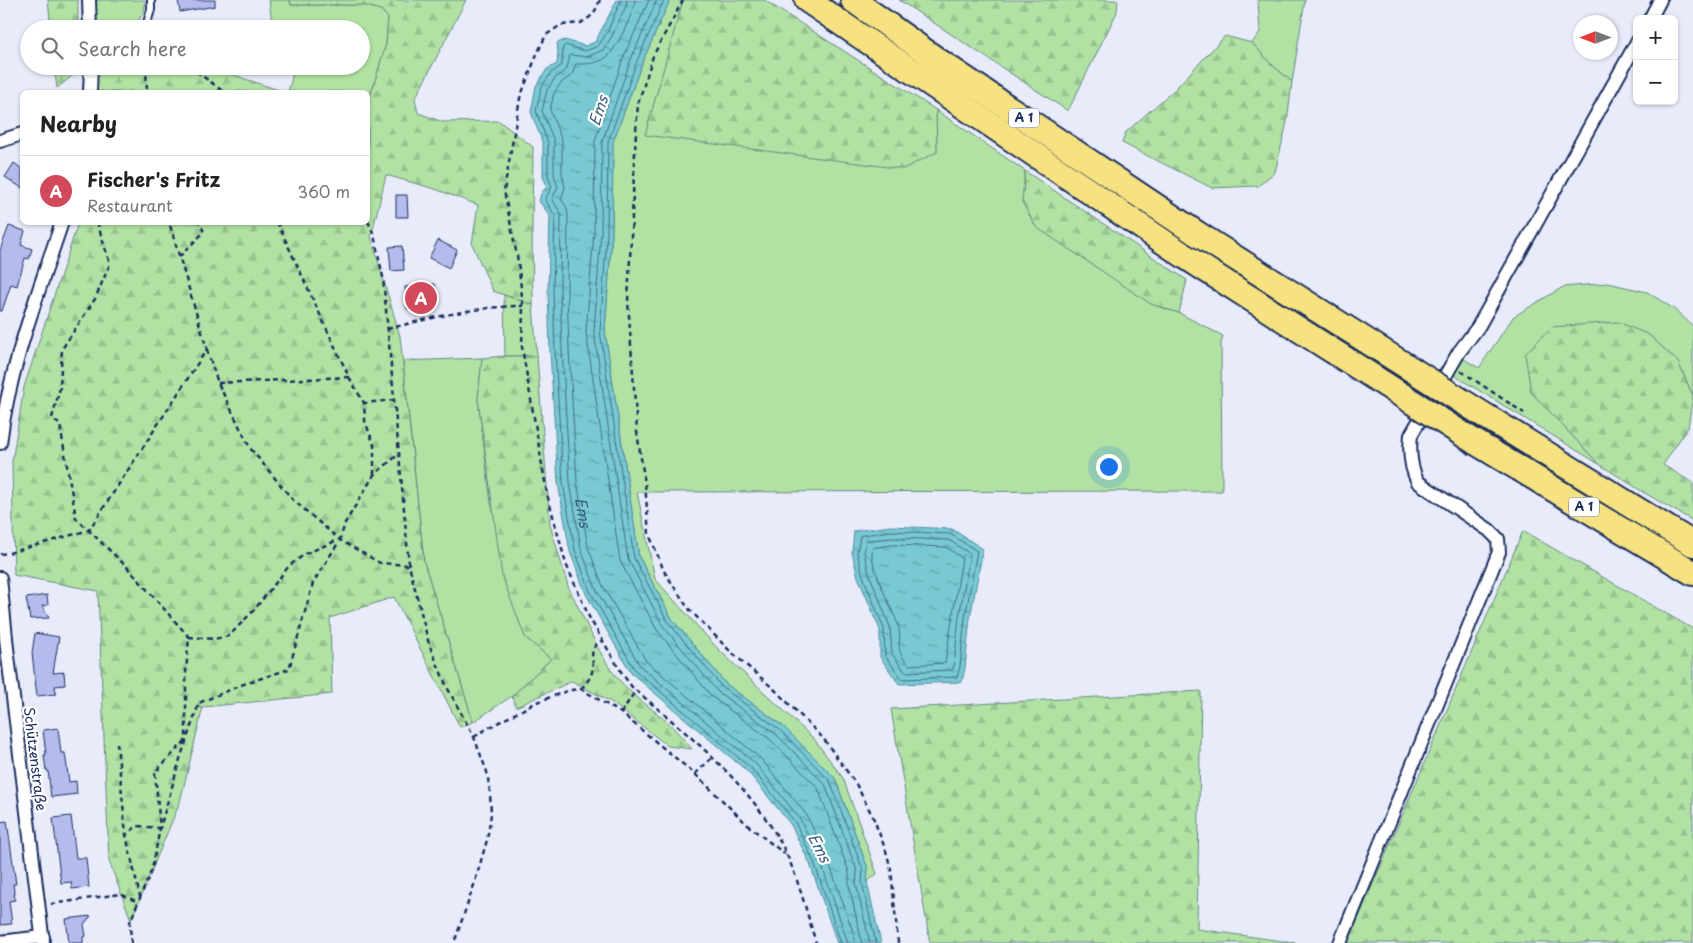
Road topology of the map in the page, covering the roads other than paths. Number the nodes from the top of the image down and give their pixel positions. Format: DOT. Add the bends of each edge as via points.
graph roads {
  1 [pos="89,0"];
  2 [pos="151,0"];
  3 [pos="807,0"];
  4 [pos="853,0"];
  5 [pos="1660,0"];
  6 [pos="1652,15"];
  7 [pos="90,20"];
  8 [pos="148,20"];
  9 [pos="1633,49"];
  10 [pos="91,75"];
  11 [pos="90,90"];
  12 [pos="20,135"];
  13 [pos="0,142"];
  14 [pos="61,225"];
  15 [pos="1,421"];
  16 [pos="0,444"];
  17 [pos="1693,544"];
  18 [pos="1693,573"];
  19 [pos="0,578"];
  20 [pos="5,672"];
  21 [pos="43,940"];
  22 [pos="0,942"];
  23 [pos="1340,943"];
  1 -- 7 [label="street"];
  2 -- 8 [label="lane"];
  3 -- 18 [label="highway, A 1, bridge" via="1186,257 1475,442"];
  4 -- 17 [label="highway, A 1, bridge" via="1196,233"];
  5 -- 6 [label="street"];
  9 -- 23 [label="street" via="1478,327 1411,435 1412,470 1418,482 1489,530 1498,538 1499,552"];
  10 -- 11 [label="street"];
  12 -- 13 [label="street"];
  14 -- 15 [label="street"];
  15 -- 16 [label="street"];
  19 -- 20 [label="street, Schützenstraße"];
  20 -- 21 [label="street, Schützenstraße"];
  21 -- 22 [label="street"];
}
